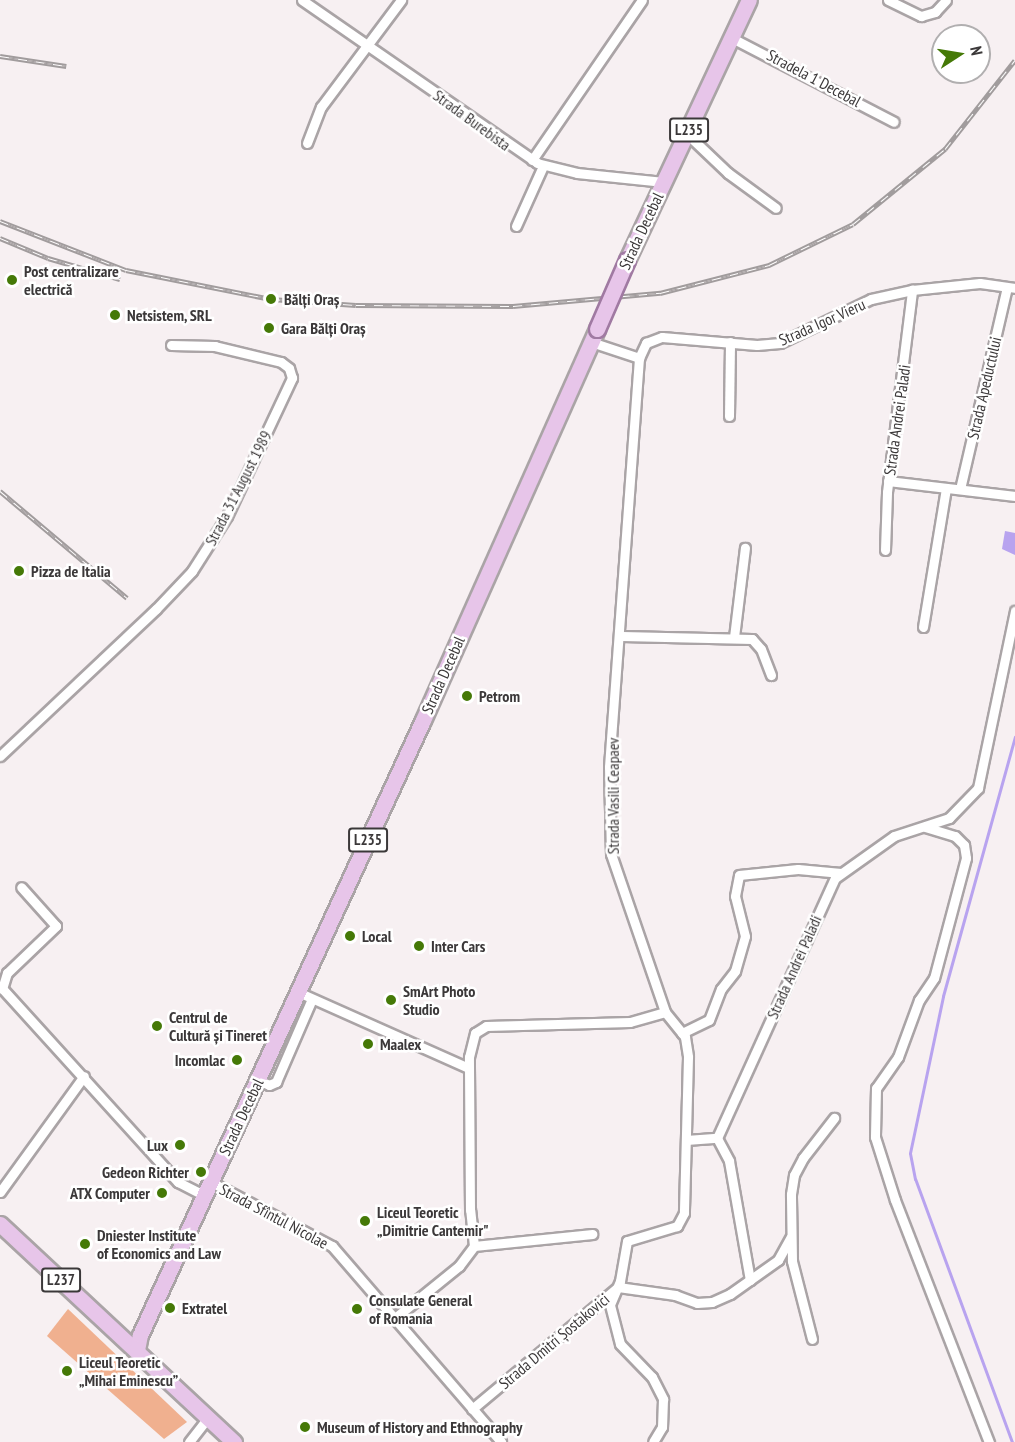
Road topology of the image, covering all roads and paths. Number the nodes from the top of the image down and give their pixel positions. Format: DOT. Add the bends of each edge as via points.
graph roads {
  1 [pos="302,0"];
  2 [pos="401,0"];
  3 [pos="642,0"];
  4 [pos="749,0"];
  5 [pos="888,0"];
  6 [pos="946,0"];
  7 [pos="732,38"];
  8 [pos="368,45"];
  9 [pos="894,122"];
  10 [pos="687,134"];
  11 [pos="307,143"];
  12 [pos="532,160"];
  13 [pos="543,166"];
  14 [pos="664,182"];
  15 [pos="776,208"];
  16 [pos="516,226"];
  17 [pos="1011,288"];
  18 [pos="912,290"];
  19 [pos="594,336"];
  20 [pos="730,342"];
  21 [pos="171,345"];
  22 [pos="639,358"];
  23 [pos="729,416"];
  24 [pos="888,481"];
  25 [pos="946,488"];
  26 [pos="960,489"];
  27 [pos="1015,496"];
  28 [pos="745,548"];
  29 [pos="885,550"];
  30 [pos="1015,611"];
  31 [pos="923,627"];
  32 [pos="622,636"];
  33 [pos="734,637"];
  34 [pos="771,675"];
  35 [pos="0,756"];
  36 [pos="925,827"];
  37 [pos="843,873"];
  38 [pos="21,887"];
  39 [pos="1,988"];
  40 [pos="305,996"];
  41 [pos="665,1012"];
  42 [pos="682,1033"];
  43 [pos="469,1068"];
  44 [pos="84,1076"];
  45 [pos="834,1118"];
  46 [pos="717,1138"];
  47 [pos="686,1140"];
  48 [pos="208,1189"];
  49 [pos="0,1192"];
  50 [pos="0,1224"];
  51 [pos="592,1234"];
  52 [pos="791,1237"];
  53 [pos="474,1246"];
  54 [pos="750,1280"];
  55 [pos="618,1287"];
  56 [pos="396,1317"];
  57 [pos="812,1339"];
  58 [pos="137,1350"];
  59 [pos="472,1409"];
  60 [pos="208,1418"];
  61 [pos="189,1442"];
  62 [pos="234,1442"];
  63 [pos="501,1442"];
  64 [pos="653,1442"];
  65 [pos="989,1442"];
  1 -- 8 [label="street, Strada Burebista"];
  2 -- 8 [label="street"];
  3 -- 12 [label="street"];
  4 -- 7 [label="main road, Strada Decebal / L235"];
  5 -- 6 [label="street" via="921,16 935,12"];
  7 -- 9 [label="street, Stradela 1 Decebal"];
  7 -- 10 [label="main road, Strada Decebal / L235"];
  8 -- 11 [label="street" via="321,107"];
  8 -- 12 [label="street, Strada Burebista"];
  10 -- 14 [label="main road, Strada Decebal / L235"];
  10 -- 15 [label="street" via="729,173"];
  12 -- 13 [label="street, Strada Burebista"];
  13 -- 14 [label="street, Strada Burebista"];
  13 -- 16 [label="street"];
  14 -- 19 [label="main road, Strada Decebal / L235, bridge"];
  17 -- 18 [label="street, Strada Igor Vieru" via="970,284"];
  17 -- 26 [label="street, Strada Apeductului"];
  18 -- 20 [label="street, Strada Igor Vieru" via="871,300 780,343"];
  18 -- 24 [label="street, Strada Andrei Paladi"];
  19 -- 22 [label="street"];
  19 -- 40 [label="main road, Strada Decebal / L235"];
  20 -- 22 [label="street, Strada Igor Vieru" via="662,337 646,343"];
  20 -- 23 [label="street"];
  21 -- 35 [label="street, Strada 31 August 1989" via="215,346 281,362 289,368 292,378 231,508 192,571"];
  22 -- 32 [label="street, Strada Vasili Ceapaev"];
  24 -- 25 [label="street"];
  24 -- 29 [label="street, Strada Andrei Paladi"];
  25 -- 26 [label="street"];
  25 -- 31 [label="street"];
  26 -- 27 [label="street"];
  28 -- 33 [label="street"];
  30 -- 36 [label="street" via="978,788 949,818"];
  32 -- 33 [label="street"];
  32 -- 41 [label="street, Strada Vasili Ceapaev" via="609,767 611,854"];
  33 -- 34 [label="street" via="758,644"];
  36 -- 37 [label="street, Strada Andrei Paladi" via="909,829 870,850"];
  36 -- 65 [label="street" via="955,836 964,845 966,858 934,978 916,1006 898,1056 876,1088 876,1137 895,1200"];
  37 -- 42 [label="street" via="798,869 739,876 735,896 744,936 735,971 721,989 709,1020"];
  37 -- 46 [label="street, Strada Andrei Paladi" via="831,883"];
  38 -- 39 [label="street" via="56,926 7,973"];
  39 -- 44 [label="street, Strada Sfîntul Nicolae"];
  40 -- 43 [label="street"];
  40 -- 48 [label="main road, Strada Decebal / L235" via="258,1080"];
  41 -- 42 [label="street, Strada Vasili Ceapaev"];
  41 -- 43 [label="street" via="630,1022 486,1026 470,1041"];
  42 -- 47 [label="street, Strada Vasili Ceapaev" via="688,1057"];
  43 -- 53 [label="street"];
  44 -- 48 [label="street, Strada Sfîntul Nicolae" via="178,1182"];
  44 -- 49 [label="street"];
  45 -- 52 [label="street" via="794,1175"];
  46 -- 47 [label="street"];
  46 -- 54 [label="street" via="729,1161"];
  47 -- 55 [label="street, Strada Vasili Ceapaev" via="681,1221 625,1244"];
  48 -- 56 [label="street, Strada Sfîntul Nicolae" via="326,1240"];
  48 -- 58 [label="main road, Strada Decebal / L235" via="140,1335"];
  50 -- 58 [label="main road, L237"];
  51 -- 53 [label="street"];
  52 -- 54 [label="street, Strada Dmitri Șostakovici" via="778,1260"];
  52 -- 57 [label="street" via="797,1288"];
  53 -- 56 [label="street" via="459,1266"];
  54 -- 55 [label="street, Strada Dmitri Șostakovici" via="730,1294 706,1303"];
  55 -- 59 [label="street, Strada Dmitri Șostakovici"];
  55 -- 64 [label="street" via="610,1305 618,1339 652,1377 663,1400 662,1427"];
  56 -- 59 [label="street, Strada Sfîntul Nicolae"];
  58 -- 60 [label="main road, L237"];
  59 -- 63 [label="street, Strada Sfîntul Nicolae"];
  60 -- 61 [label="street"];
  60 -- 62 [label="main road, L237"];
}
